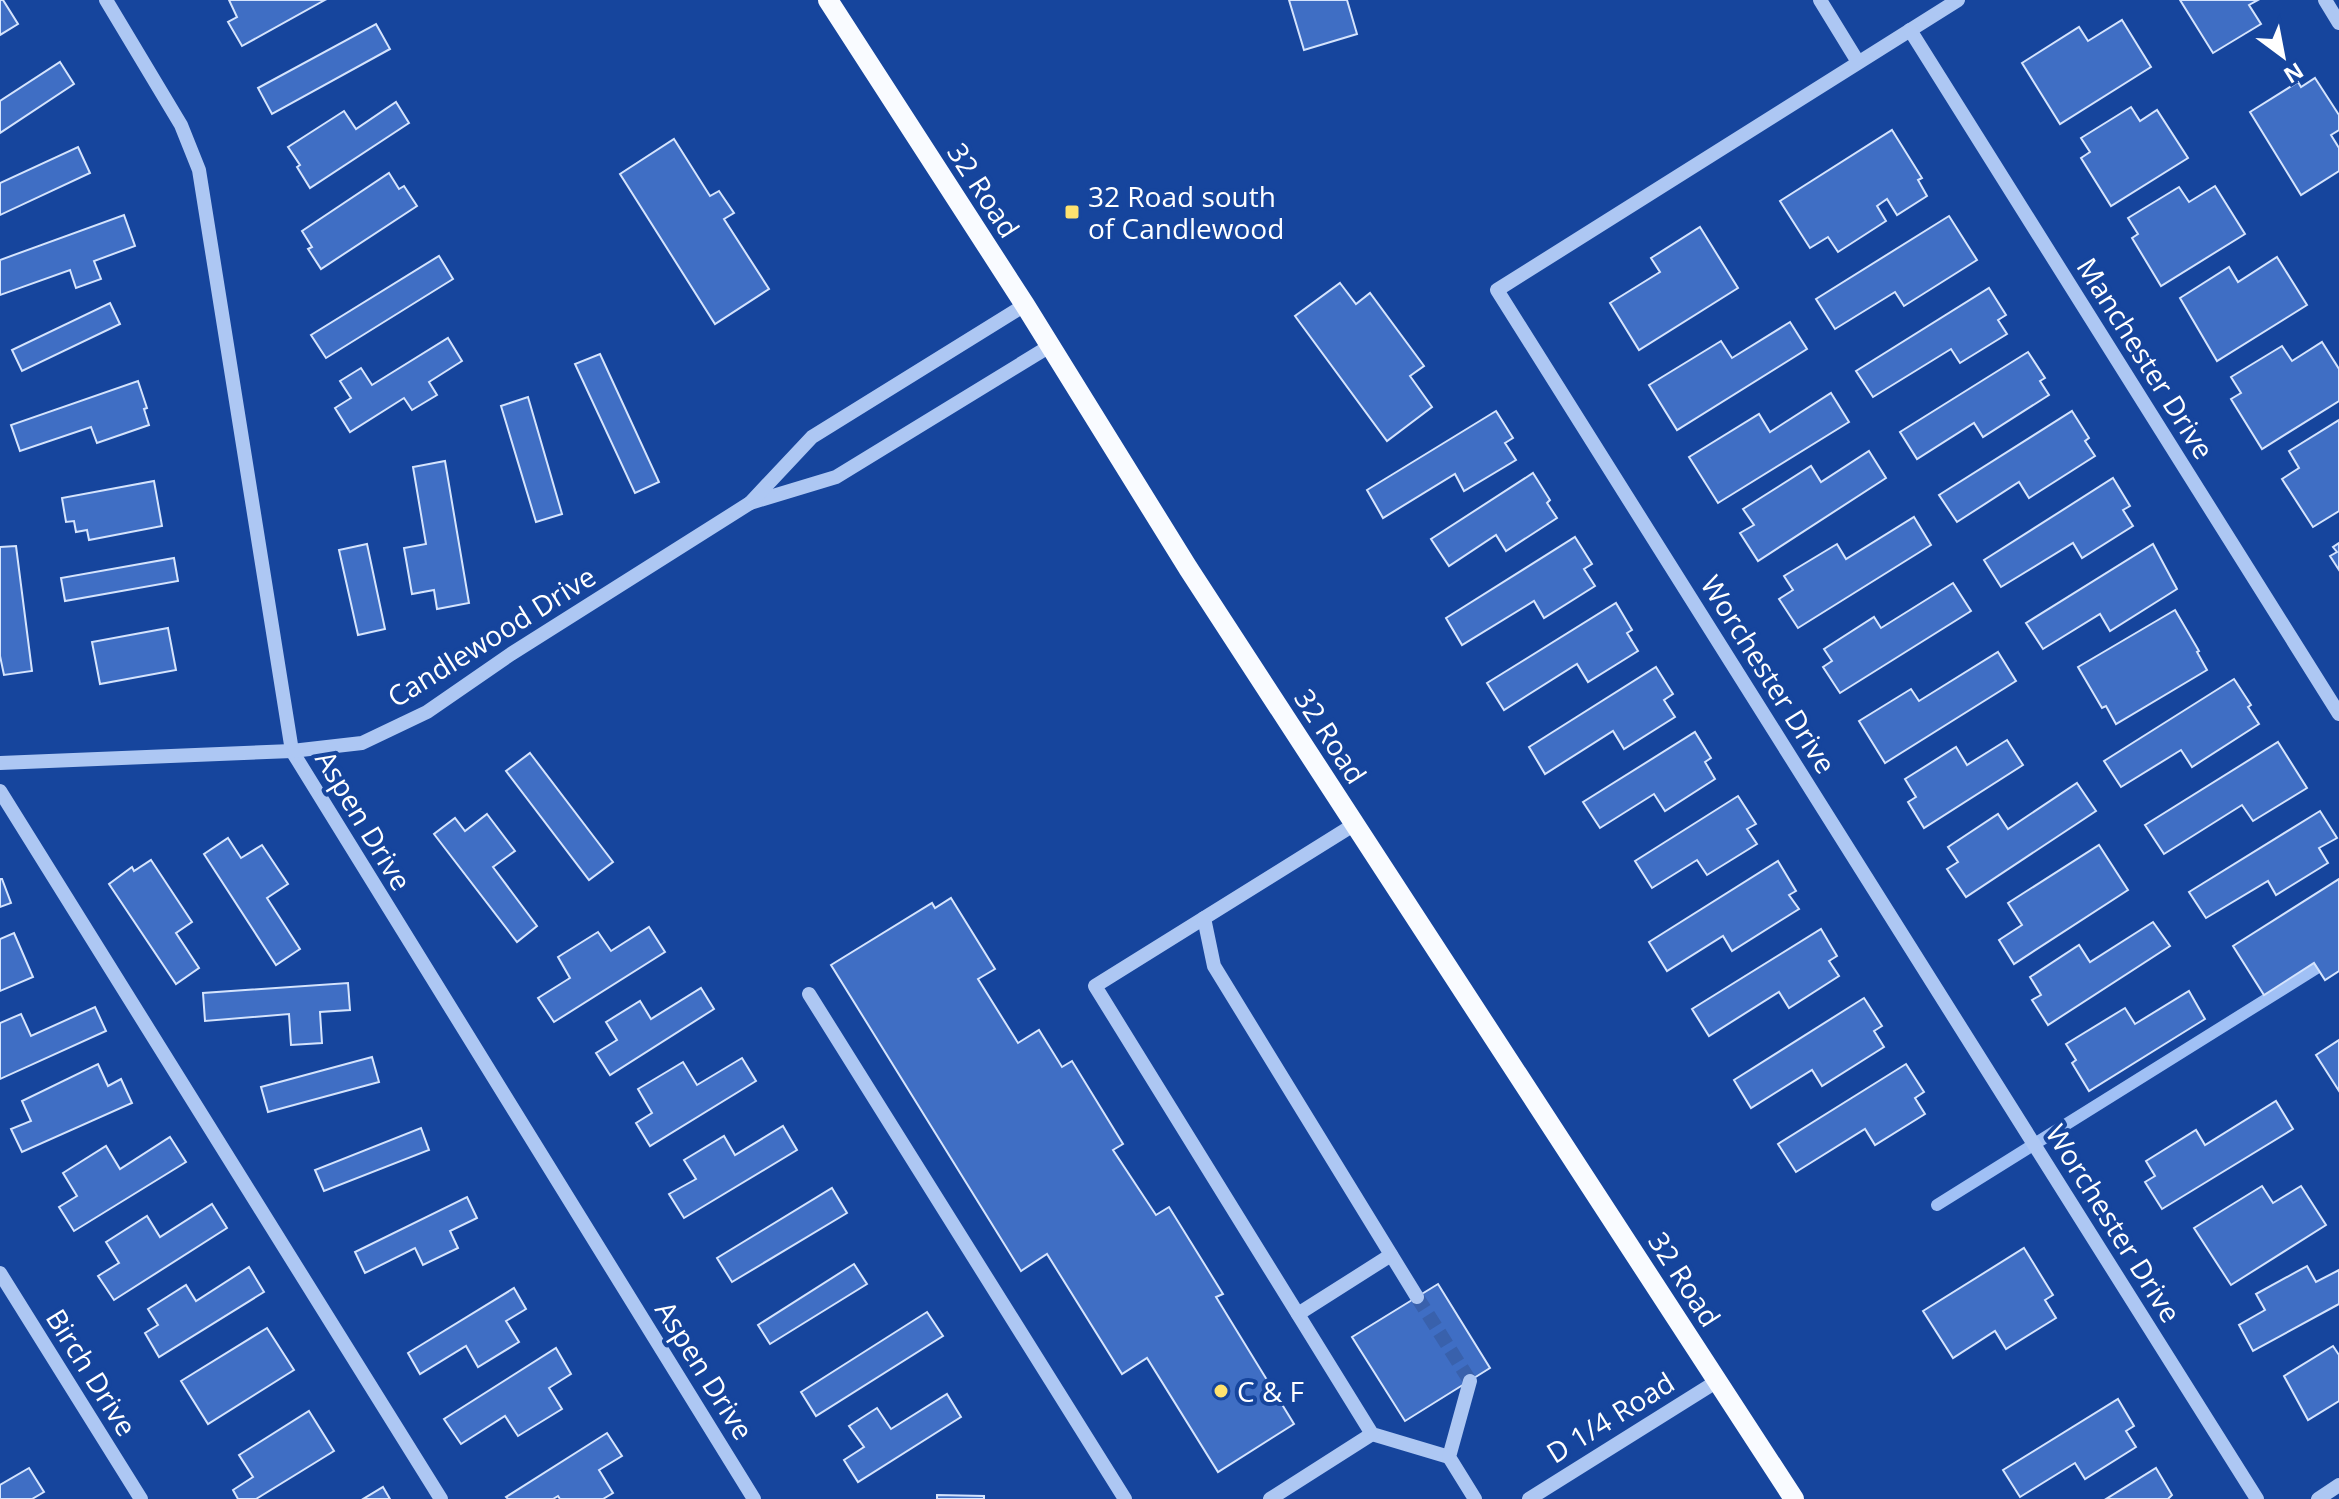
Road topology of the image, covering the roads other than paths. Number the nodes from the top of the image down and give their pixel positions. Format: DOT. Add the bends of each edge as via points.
graph roads {
  1 [pos="106,0"];
  2 [pos="828,0"];
  3 [pos="1820,0"];
  4 [pos="1958,0"];
  5 [pos="2325,0"];
  6 [pos="2339,23"];
  7 [pos="1910,30"];
  8 [pos="1858,62"];
  9 [pos="1025,305"];
  10 [pos="1050,346"];
  11 [pos="750,503"];
  12 [pos="2339,714"];
  13 [pos="292,751"];
  14 [pos="0,763"];
  15 [pos="0,791"];
  16 [pos="1355,824"];
  17 [pos="1204,918"];
  18 [pos="809,994"];
  19 [pos="1391,1255"];
  20 [pos="0,1273"];
  21 [pos="1417,1297"];
  22 [pos="1298,1314"];
  23 [pos="1719,1380"];
  24 [pos="1470,1381"];
  25 [pos="1372,1434"];
  26 [pos="1449,1457"];
  27 [pos="2339,1485"];
  28 [pos="141,1499"];
  29 [pos="441,1499"];
  30 [pos="754,1499"];
  31 [pos="1125,1499"];
  32 [pos="1270,1499"];
  33 [pos="1475,1499"];
  34 [pos="1529,1499"];
  35 [pos="1794,1499"];
  36 [pos="2257,1499"];
  37 [pos="2318,1499"];
  1 -- 13 [label="street, Aspen Drive" via="181,125 199,170"];
  2 -- 9 [label="main road, 32 Road"];
  3 -- 8 [label="street"];
  4 -- 7 [label="street, Worchester Drive"];
  5 -- 6 [label="street"];
  7 -- 8 [label="street, Worchester Drive"];
  7 -- 12 [label="street, Manchester Drive"];
  8 -- 36 [label="street, Worchester Drive" via="1497,290"];
  9 -- 10 [label="main road, 32 Road"];
  9 -- 11 [label="street, Candlewood Drive" via="812,437"];
  10 -- 11 [label="street, Candlewood Drive" via="836,477"];
  10 -- 16 [label="main road, 32 Road"];
  11 -- 13 [label="street, Candlewood Drive" via="427,712 362,743"];
  13 -- 14 [label="street, Candlewood Drive"];
  13 -- 30 [label="street, Aspen Drive"];
  15 -- 29 [label="street"];
  16 -- 17 [label="street"];
  16 -- 23 [label="main road, 32 Road"];
  17 -- 19 [label="street" via="1214,966"];
  17 -- 22 [label="street" via="1095,986"];
  18 -- 31 [label="street"];
  19 -- 21 [label="street"];
  19 -- 22 [label="street"];
  20 -- 28 [label="street, Birch Drive"];
  22 -- 25 [label="street"];
  23 -- 34 [label="street, D 1/4 Road"];
  23 -- 35 [label="main road, 32 Road"];
  24 -- 26 [label="street"];
  25 -- 26 [label="street"];
  25 -- 32 [label="street"];
  26 -- 33 [label="street"];
  27 -- 37 [label="street"];
}
